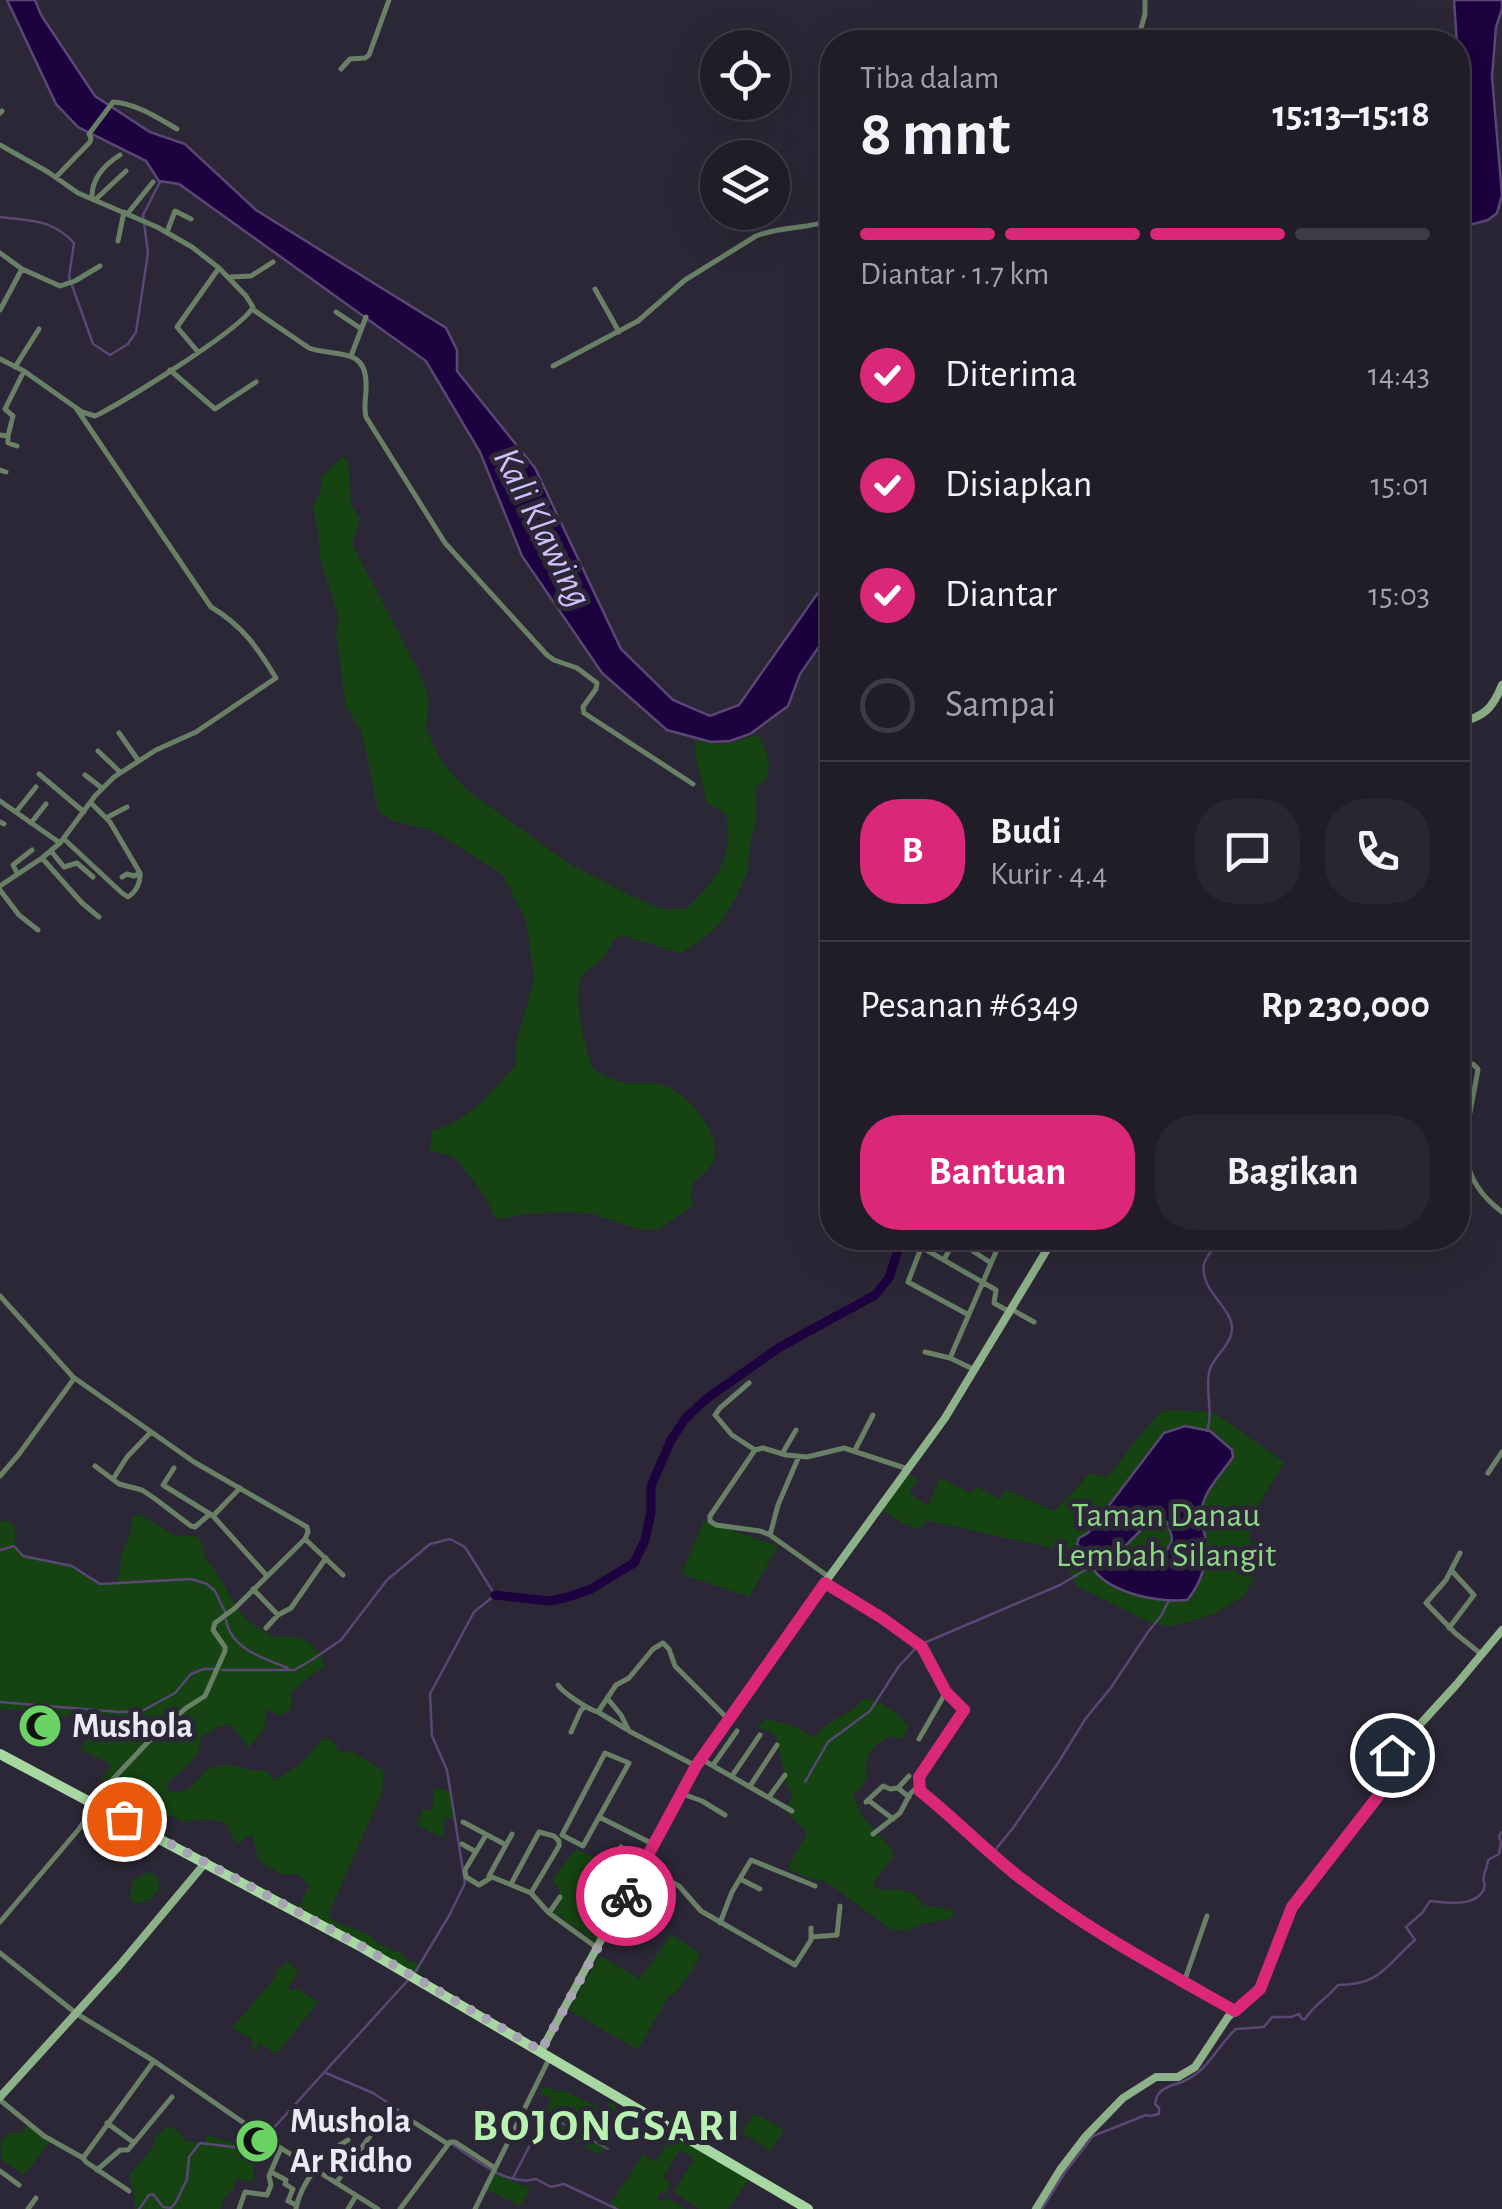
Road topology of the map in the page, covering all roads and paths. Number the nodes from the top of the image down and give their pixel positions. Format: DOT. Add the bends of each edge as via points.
graph roads {
  1 [pos="388,0"];
  2 [pos="1145,0"];
  3 [pos="1140,30"];
  4 [pos="341,68"];
  5 [pos="177,129"];
  6 [pos="0,145"];
  7 [pos="120,155"];
  8 [pos="126,171"];
  9 [pos="56,178"];
  10 [pos="153,182"];
  11 [pos="94,200"];
  12 [pos="126,213"];
  13 [pos="190,219"];
  14 [pos="820,223"];
  15 [pos="167,232"];
  16 [pos="118,241"];
  17 [pos="0,253"];
  18 [pos="273,262"];
  19 [pos="100,266"];
  20 [pos="219,268"];
  21 [pos="22,270"];
  22 [pos="227,276"];
  23 [pos="595,288"];
  24 [pos="252,308"];
  25 [pos="0,310"];
  26 [pos="336,312"];
  27 [pos="366,317"];
  28 [pos="360,328"];
  29 [pos="39,329"];
  30 [pos="618,332"];
  31 [pos="198,352"];
  32 [pos="350,356"];
  33 [pos="0,360"];
  34 [pos="553,366"];
  35 [pos="15,367"];
  36 [pos="170,370"];
  37 [pos="24,371"];
  38 [pos="256,382"];
  39 [pos="76,408"];
  40 [pos="4,435"];
  41 [pos="16,446"];
  42 [pos="1502,685"];
  43 [pos="1470,721"];
  44 [pos="120,732"];
  45 [pos="98,751"];
  46 [pos="138,760"];
  47 [pos="120,772"];
  48 [pos="39,774"];
  49 [pos="85,775"];
  50 [pos="693,784"];
  51 [pos="36,787"];
  52 [pos="102,788"];
  53 [pos="0,802"];
  54 [pos="90,803"];
  55 [pos="46,804"];
  56 [pos="126,806"];
  57 [pos="16,812"];
  58 [pos="84,812"];
  59 [pos="106,818"];
  60 [pos="31,823"];
  61 [pos="62,841"];
  62 [pos="32,850"];
  63 [pos="51,852"];
  64 [pos="42,858"];
  65 [pos="17,873"];
  66 [pos="140,873"];
  67 [pos="93,876"];
  68 [pos="122,878"];
  69 [pos="0,888"];
  70 [pos="99,917"];
  71 [pos="38,930"];
  72 [pos="1470,1064"];
  73 [pos="1470,1119"];
  74 [pos="1470,1175"];
  75 [pos="1502,1212"];
  76 [pos="919,1250"];
  77 [pos="926,1250"];
  78 [pos="949,1250"];
  79 [pos="972,1250"];
  80 [pos="996,1250"];
  81 [pos="1047,1250"];
  82 [pos="944,1260"];
  83 [pos="991,1262"];
  84 [pos="982,1283"];
  85 [pos="0,1296"];
  86 [pos="1010,1311"];
  87 [pos="967,1314"];
  88 [pos="1034,1322"];
  89 [pos="925,1352"];
  90 [pos="950,1358"];
  91 [pos="976,1370"];
  92 [pos="74,1376"];
  93 [pos="749,1382"];
  94 [pos="873,1415"];
  95 [pos="796,1430"];
  96 [pos="151,1432"];
  97 [pos="755,1450"];
  98 [pos="855,1450"];
  99 [pos="1502,1452"];
  100 [pos="782,1454"];
  101 [pos="799,1456"];
  102 [pos="96,1466"];
  103 [pos="174,1468"];
  104 [pos="908,1469"];
  105 [pos="1488,1473"];
  106 [pos="0,1476"];
  107 [pos="113,1480"];
  108 [pos="240,1488"];
  109 [pos="212,1515"];
  110 [pos="770,1535"];
  111 [pos="305,1540"];
  112 [pos="1460,1553"];
  113 [pos="326,1558"];
  114 [pos="1451,1570"];
  115 [pos="267,1576"];
  116 [pos="343,1576"];
  117 [pos="827,1580"];
  118 [pos="253,1589"];
  119 [pos="278,1615"];
  120 [pos="266,1628"];
  121 [pos="1449,1628"];
  122 [pos="1502,1630"];
  123 [pos="1481,1654"];
  124 [pos="558,1685"];
  125 [pos="946,1692"];
  126 [pos="606,1698"];
  127 [pos="584,1707"];
  128 [pos="598,1712"];
  129 [pos="728,1719"];
  130 [pos="629,1731"];
  131 [pos="736,1731"];
  132 [pos="571,1732"];
  133 [pos="760,1735"];
  134 [pos="919,1739"];
  135 [pos="778,1745"];
  136 [pos="0,1754"];
  137 [pos="698,1762"];
  138 [pos="712,1766"];
  139 [pos="732,1776"];
  140 [pos="785,1776"];
  141 [pos="909,1776"];
  142 [pos="750,1786"];
  143 [pos="918,1786"];
  144 [pos="898,1788"];
  145 [pos="680,1793"];
  146 [pos="909,1796"];
  147 [pos="769,1797"];
  148 [pos="97,1805"];
  149 [pos="792,1812"];
  150 [pos="725,1815"];
  151 [pos="600,1817"];
  152 [pos="893,1820"];
  153 [pos="463,1822"];
  154 [pos="512,1834"];
  155 [pos="873,1834"];
  156 [pos="486,1836"];
  157 [pos="462,1844"];
  158 [pos="652,1844"];
  159 [pos="506,1845"];
  160 [pos="621,1847"];
  161 [pos="476,1852"];
  162 [pos="206,1862"];
  163 [pos="643,1863"];
  164 [pos="739,1878"];
  165 [pos="485,1884"];
  166 [pos="510,1884"];
  167 [pos="815,1886"];
  168 [pos="760,1889"];
  169 [pos="531,1893"];
  170 [pos="560,1897"];
  171 [pos="840,1906"];
  172 [pos="549,1913"];
  173 [pos="1207,1916"];
  174 [pos="0,1922"];
  175 [pos="720,1923"];
  176 [pos="810,1928"];
  177 [pos="811,1937"];
  178 [pos="598,1948"];
  179 [pos="0,1954"];
  180 [pos="1184,1982"];
  181 [pos="1235,2011"];
  182 [pos="77,2014"];
  183 [pos="546,2054"];
  184 [pos="154,2062"];
  185 [pos="172,2097"];
  186 [pos="0,2098"];
  187 [pos="107,2123"];
  188 [pos="348,2140"];
  189 [pos="134,2142"];
  190 [pos="449,2143"];
  191 [pos="281,2148"];
  192 [pos="83,2158"];
  193 [pos="494,2169"];
  194 [pos="0,2170"];
  195 [pos="97,2170"];
  196 [pos="316,2170"];
  197 [pos="271,2172"];
  198 [pos="336,2184"];
  199 [pos="19,2185"];
  200 [pos="129,2191"];
  201 [pos="356,2196"];
  202 [pos="36,2198"];
  203 [pos="296,2207"];
  204 [pos="28,2209"];
  205 [pos="238,2209"];
  206 [pos="348,2209"];
  207 [pos="378,2209"];
  208 [pos="400,2209"];
  209 [pos="474,2209"];
  210 [pos="808,2209"];
  211 [pos="1036,2209"];
  1 -- 4 [label="street" via="369,55"];
  2 -- 3 [label="street"];
  5 -- 9 [label="street" via="135,107 111,103 88,134 90,142"];
  6 -- 9 [label="street"];
  7 -- 11 [label="street" via="94,181"];
  8 -- 11 [label="street"];
  9 -- 11 [label="street"];
  10 -- 12 [label="street"];
  11 -- 12 [label="street"];
  12 -- 15 [label="street"];
  12 -- 16 [label="street"];
  13 -- 15 [label="street" via="174,211"];
  14 -- 30 [label="street" via="749,240"];
  15 -- 20 [label="street"];
  17 -- 21 [label="street"];
  18 -- 22 [label="street" via="252,276"];
  19 -- 21 [label="street" via="64,286"];
  20 -- 22 [label="street"];
  20 -- 31 [label="street" via="176,327"];
  21 -- 25 [label="street"];
  22 -- 24 [label="street"];
  23 -- 30 [label="street"];
  24 -- 31 [label="street"];
  24 -- 32 [label="street" via="308,348"];
  26 -- 28 [label="street"];
  27 -- 28 [label="street"];
  28 -- 32 [label="street"];
  29 -- 35 [label="street"];
  30 -- 34 [label="street"];
  31 -- 36 [label="street"];
  32 -- 50 [label="street" via="366,376 366,417 449,547 547,655 596,683 584,713"];
  33 -- 35 [label="street"];
  35 -- 37 [label="street"];
  36 -- 38 [label="street" via="215,410"];
  36 -- 39 [label="street" via="98,415"];
  37 -- 39 [label="street"];
  37 -- 40 [label="street" via="5,409 13,415"];
  39 -- 46 [label="street" via="212,607 234,621 276,678 196,732"];
  40 -- 41 [label="street"];
  42 -- 43 [label="street" via="1490,708"];
  44 -- 46 [label="street"];
  45 -- 47 [label="street"];
  46 -- 47 [label="street"];
  47 -- 52 [label="street"];
  48 -- 58 [label="street"];
  49 -- 52 [label="street"];
  51 -- 57 [label="street"];
  52 -- 54 [label="street"];
  53 -- 57 [label="street"];
  54 -- 58 [label="street"];
  54 -- 59 [label="street"];
  55 -- 60 [label="street"];
  56 -- 59 [label="street"];
  57 -- 60 [label="street"];
  58 -- 61 [label="street"];
  59 -- 66 [label="street"];
  60 -- 61 [label="street"];
  61 -- 63 [label="street"];
  61 -- 66 [label="street" via="127,897"];
  62 -- 65 [label="street" via="14,866"];
  63 -- 64 [label="street"];
  63 -- 67 [label="street" via="64,867 77,863"];
  64 -- 65 [label="street"];
  64 -- 70 [label="street"];
  65 -- 69 [label="street"];
  66 -- 68 [label="street"];
  69 -- 71 [label="street"];
  72 -- 73 [label="street" via="1478,1069"];
  74 -- 75 [label="street"];
  76 -- 87 [label="street" via="908,1282"];
  77 -- 82 [label="street"];
  78 -- 82 [label="street"];
  79 -- 83 [label="street"];
  80 -- 83 [label="street"];
  81 -- 86 [label="street"];
  82 -- 84 [label="street"];
  83 -- 84 [label="street"];
  84 -- 86 [label="street" via="996,1290 994,1303"];
  84 -- 87 [label="street"];
  85 -- 92 [label="street"];
  86 -- 88 [label="street"];
  86 -- 91 [label="street"];
  87 -- 90 [label="street"];
  89 -- 90 [label="street"];
  90 -- 91 [label="street"];
  91 -- 104 [label="street"];
  92 -- 96 [label="street"];
  92 -- 106 [label="street"];
  93 -- 97 [label="street" via="715,1415"];
  94 -- 98 [label="street"];
  95 -- 100 [label="street"];
  96 -- 107 [label="street"];
  96 -- 108 [label="street"];
  97 -- 100 [label="street"];
  97 -- 110 [label="street" via="710,1521"];
  98 -- 101 [label="street"];
  98 -- 104 [label="street"];
  99 -- 105 [label="street"];
  100 -- 101 [label="street"];
  101 -- 110 [label="street"];
  102 -- 107 [label="street"];
  103 -- 109 [label="street" via="164,1485"];
  104 -- 117 [label="street"];
  107 -- 109 [label="street" via="142,1490 191,1526"];
  108 -- 109 [label="street"];
  108 -- 111 [label="street" via="307,1527"];
  109 -- 115 [label="street"];
  110 -- 117 [label="street"];
  111 -- 113 [label="street"];
  111 -- 115 [label="street"];
  112 -- 114 [label="street"];
  113 -- 116 [label="street"];
  113 -- 119 [label="street"];
  114 -- 121 [label="street" via="1474,1594"];
  114 -- 121 [label="street" via="1426,1603"];
  115 -- 118 [label="street"];
  117 -- 125 [label="street" via="922,1647"];
  117 -- 129 [label="street"];
  118 -- 119 [label="street"];
  118 -- 148 [label="street" via="214,1626 225,1651 205,1696 150,1740"];
  119 -- 120 [label="street"];
  121 -- 123 [label="street"];
  122 -- 123 [label="street"];
  123 -- 181 [label="street" via="1392,1755 1379,1795 1292,1907 1260,1989"];
  124 -- 127 [label="street"];
  125 -- 134 [label="street"];
  125 -- 143 [label="street" via="965,1712 926,1764"];
  126 -- 128 [label="street"];
  126 -- 129 [label="street" via="663,1643 675,1666"];
  126 -- 130 [label="street"];
  127 -- 128 [label="street"];
  127 -- 132 [label="street"];
  128 -- 130 [label="street"];
  129 -- 137 [label="street"];
  130 -- 137 [label="street"];
  131 -- 138 [label="street"];
  133 -- 139 [label="street"];
  135 -- 142 [label="street"];
  136 -- 148 [label="main road"];
  137 -- 138 [label="street"];
  137 -- 145 [label="street"];
  138 -- 139 [label="street"];
  139 -- 142 [label="street"];
  140 -- 147 [label="street"];
  141 -- 144 [label="street"];
  142 -- 147 [label="street"];
  143 -- 146 [label="street"];
  143 -- 180 [label="street" via="1022,1879"];
  144 -- 146 [label="street"];
  144 -- 152 [label="street" via="883,1786 866,1801"];
  145 -- 150 [label="street"];
  145 -- 158 [label="street"];
  146 -- 152 [label="street"];
  147 -- 149 [label="street"];
  148 -- 162 [label="main road"];
  148 -- 174 [label="street"];
  151 -- 151 [label="street" via="629,1763 605,1753 562,1835 583,1846"];
  151 -- 158 [label="street"];
  152 -- 155 [label="street"];
  153 -- 156 [label="street"];
  154 -- 159 [label="street"];
  156 -- 159 [label="street"];
  156 -- 161 [label="street"];
  157 -- 161 [label="street"];
  158 -- 163 [label="street"];
  159 -- 165 [label="street"];
  160 -- 163 [label="street"];
  161 -- 165 [label="street" via="464,1870"];
  162 -- 182 [label="street"];
  162 -- 183 [label="main road"];
  163 -- 175 [label="street"];
  163 -- 178 [label="street"];
  164 -- 167 [label="street" via="751,1860"];
  164 -- 168 [label="street"];
  164 -- 175 [label="street"];
  165 -- 166 [label="street" via="492,1877"];
  166 -- 169 [label="street"];
  166 -- 169 [label="street" via="538,1832 554,1836 558,1846"];
  169 -- 172 [label="street"];
  170 -- 172 [label="street"];
  171 -- 177 [label="street" via="837,1935"];
  172 -- 178 [label="street"];
  173 -- 180 [label="street"];
  175 -- 177 [label="street" via="795,1966"];
  176 -- 177 [label="street"];
  178 -- 183 [label="street"];
  179 -- 182 [label="street"];
  180 -- 181 [label="street"];
  181 -- 211 [label="street" via="1195,2067 1178,2077 1166,2072 1123,2098 1086,2136"];
  182 -- 184 [label="street"];
  182 -- 186 [label="street"];
  183 -- 193 [label="street"];
  183 -- 210 [label="main road"];
  184 -- 187 [label="street"];
  184 -- 191 [label="street"];
  185 -- 189 [label="street"];
  186 -- 192 [label="street" via="44,2136"];
  187 -- 189 [label="street"];
  187 -- 192 [label="street"];
  188 -- 196 [label="street"];
  189 -- 195 [label="street"];
  190 -- 193 [label="street"];
  190 -- 198 [label="street" via="389,2110"];
  190 -- 208 [label="street"];
  191 -- 196 [label="street"];
  191 -- 197 [label="street"];
  192 -- 195 [label="street"];
  193 -- 209 [label="street"];
  194 -- 199 [label="street"];
  195 -- 200 [label="street"];
  196 -- 198 [label="street"];
  196 -- 203 [label="street"];
  197 -- 203 [label="street" via="295,2190 288,2201"];
  197 -- 205 [label="street" via="267,2194 245,2192"];
  198 -- 201 [label="street"];
  201 -- 206 [label="street"];
  201 -- 207 [label="street"];
  202 -- 204 [label="street"];
}
